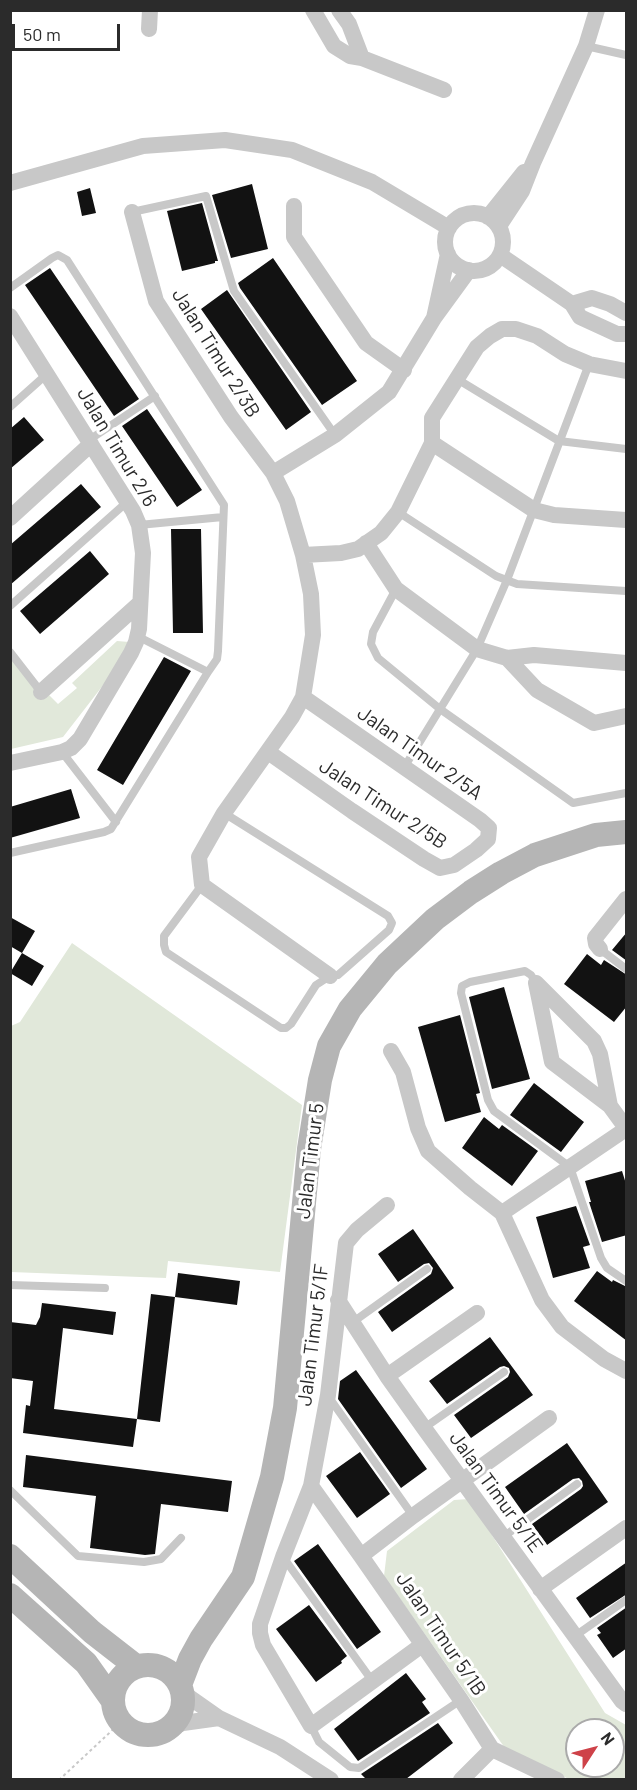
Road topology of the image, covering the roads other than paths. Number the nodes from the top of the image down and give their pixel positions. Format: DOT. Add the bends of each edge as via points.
graph roads {
  1 [pos="150,10"];
  2 [pos="313,10"];
  3 [pos="339,10"];
  4 [pos="597,10"];
  5 [pos="149,29"];
  6 [pos="586,46"];
  7 [pos="627,55"];
  8 [pos="362,58"];
  9 [pos="444,90"];
  10 [pos="10,183"];
  11 [pos="294,206"];
  12 [pos="132,212"];
  13 [pos="494,222"];
  14 [pos="449,228"];
  15 [pos="448,254"];
  16 [pos="500,255"];
  17 [pos="469,270"];
  18 [pos="10,288"];
  19 [pos="572,304"];
  20 [pos="627,313"];
  21 [pos="10,316"];
  22 [pos="434,318"];
  23 [pos="627,334"];
  24 [pos="588,364"];
  25 [pos="404,370"];
  26 [pos="627,370"];
  27 [pos="47,374"];
  28 [pos="457,379"];
  29 [pos="155,396"];
  30 [pos="10,407"];
  31 [pos="335,435"];
  32 [pos="560,441"];
  33 [pos="90,442"];
  34 [pos="432,443"];
  35 [pos="627,449"];
  36 [pos="273,473"];
  37 [pos="127,502"];
  38 [pos="534,510"];
  39 [pos="398,512"];
  40 [pos="223,517"];
  41 [pos="10,518"];
  42 [pos="627,520"];
  43 [pos="139,525"];
  44 [pos="366,543"];
  45 [pos="303,555"];
  46 [pos="507,580"];
  47 [pos="396,589"];
  48 [pos="627,591"];
  49 [pos="140,603"];
  50 [pos="10,606"];
  51 [pos="137,636"];
  52 [pos="477,649"];
  53 [pos="10,652"];
  54 [pos="507,658"];
  55 [pos="627,663"];
  56 [pos="208,672"];
  57 [pos="41,692"];
  58 [pos="303,697"];
  59 [pos="440,709"];
  60 [pos="627,716"];
  61 [pos="62,752"];
  62 [pos="268,752"];
  63 [pos="10,763"];
  64 [pos="405,766"];
  65 [pos="627,793"];
  66 [pos="224,813"];
  67 [pos="116,822"];
  68 [pos="627,832"];
  69 [pos="476,850"];
  70 [pos="10,853"];
  71 [pos="202,885"];
  72 [pos="627,899"];
  73 [pos="600,949"];
  74 [pos="627,969"];
  75 [pos="330,976"];
  76 [pos="536,983"];
  77 [pos="391,1052"];
  78 [pos="610,1106"];
  79 [pos="627,1129"];
  80 [pos="570,1167"];
  81 [pos="387,1205"];
  82 [pos="502,1213"];
  83 [pos="427,1269"];
  84 [pos="627,1281"];
  85 [pos="10,1285"];
  86 [pos="105,1288"];
  87 [pos="338,1300"];
  88 [pos="477,1313"];
  89 [pos="353,1322"];
  90 [pos="627,1371"];
  91 [pos="504,1372"];
  92 [pos="387,1376"];
  93 [pos="328,1395"];
  94 [pos="549,1418"];
  95 [pos="424,1428"];
  96 [pos="462,1480"];
  97 [pos="577,1484"];
  98 [pos="311,1486"];
  99 [pos="10,1490"];
  100 [pos="412,1515"];
  101 [pos="627,1528"];
  102 [pos="503,1537"];
  103 [pos="181,1538"];
  104 [pos="362,1556"];
  105 [pos="10,1557"];
  106 [pos="283,1557"];
  107 [pos="540,1590"];
  108 [pos="10,1595"];
  109 [pos="627,1600"];
  110 [pos="575,1636"];
  111 [pos="201,1639"];
  112 [pos="422,1645"];
  113 [pos="144,1666"];
  114 [pos="374,1682"];
  115 [pos="181,1689"];
  116 [pos="624,1697"];
  117 [pos="461,1700"];
  118 [pos="117,1712"];
  119 [pos="219,1718"];
  120 [pos="311,1726"];
  121 [pos="169,1729"];
  122 [pos="492,1749"];
  123 [pos="546,1777"];
  124 [pos="331,1779"];
  125 [pos="461,1779"];
  1 -- 5 [label="street"];
  2 -- 8 [label="street" via="334,46"];
  3 -- 8 [label="street"];
  4 -- 6 [label="street"];
  6 -- 7 [label="lane"];
  6 -- 13 [label="street" via="522,190"];
  8 -- 9 [label="street"];
  10 -- 14 [label="street" via="143,146 225,140 292,150 372,182"];
  11 -- 25 [label="street" via="294,237 326,285 366,344"];
  12 -- 31 [label="lane" via="206,196 234,291"];
  12 -- 36 [label="street, Jalan Timur 2/3B" via="156,301 231,417"];
  13 -- 14 [label="street" via="471,213 454,220"];
  13 -- 16 [label="street" via="502,236"];
  14 -- 15 [label="street"];
  15 -- 17 [label="street"];
  15 -- 22 [label="street"];
  16 -- 17 [label="street" via="487,268"];
  16 -- 19 [label="street"];
  17 -- 22 [label="street"];
  18 -- 29 [label="lane" via="52,258 62,256"];
  19 -- 20 [label="street" via="592,298"];
  19 -- 23 [label="street" via="580,316 617,334"];
  21 -- 27 [label="street, Jalan Timur 2/6"];
  22 -- 25 [label="street"];
  24 -- 26 [label="street"];
  24 -- 28 [label="street" via="537,336 502,329 477,347"];
  24 -- 32 [label="lane"];
  25 -- 31 [label="street" via="389,392"];
  27 -- 30 [label="lane"];
  27 -- 33 [label="street, Jalan Timur 2/6"];
  28 -- 32 [label="lane"];
  28 -- 34 [label="street" via="432,418"];
  29 -- 33 [label="lane"];
  29 -- 40 [label="lane" via="224,505"];
  31 -- 36 [label="street"];
  32 -- 35 [label="lane"];
  32 -- 38 [label="lane"];
  33 -- 37 [label="street, Jalan Timur 2/6"];
  33 -- 41 [label="street"];
  34 -- 38 [label="street"];
  34 -- 39 [label="street"];
  36 -- 45 [label="street, Jalan Timur 2/3B" via="287,501"];
  37 -- 43 [label="street, Jalan Timur 2/6"];
  37 -- 50 [label="lane"];
  38 -- 42 [label="street"];
  38 -- 46 [label="lane"];
  39 -- 44 [label="street" via="381,533"];
  39 -- 46 [label="lane"];
  40 -- 43 [label="lane"];
  40 -- 56 [label="lane" via="218,651"];
  43 -- 49 [label="street, Jalan Timur 2/6" via="143,553"];
  44 -- 45 [label="street" via="358,549"];
  44 -- 47 [label="street"];
  45 -- 58 [label="street, Jalan Timur 2/3B" via="311,594 313,635"];
  46 -- 48 [label="lane" via="517,584"];
  46 -- 52 [label="lane"];
  47 -- 52 [label="street"];
  47 -- 59 [label="lane" via="373,632 371,644 378,658"];
  49 -- 51 [label="street, Jalan Timur 2/6"];
  49 -- 57 [label="street"];
  51 -- 56 [label="lane"];
  51 -- 61 [label="street, Jalan Timur 2/6" via="80,739"];
  52 -- 54 [label="street"];
  52 -- 59 [label="lane"];
  53 -- 57 [label="lane"];
  54 -- 55 [label="street" via="534,655"];
  54 -- 60 [label="street" via="537,690 594,723"];
  56 -- 67 [label="lane"];
  58 -- 62 [label="street"];
  58 -- 64 [label="street, Jalan Timur 2/5A"];
  59 -- 64 [label="lane"];
  59 -- 65 [label="lane" via="573,803"];
  61 -- 63 [label="street, Jalan Timur 2/6"];
  61 -- 67 [label="lane"];
  62 -- 66 [label="street"];
  62 -- 69 [label="street, Jalan Timur 2/5B" via="440,868 454,865"];
  64 -- 69 [label="street, Jalan Timur 2/5A" via="489,828 488,839"];
  66 -- 71 [label="street" via="198,857"];
  66 -- 75 [label="lane" via="387,916 392,923 338,975"];
  67 -- 70 [label="lane" via="104,832"];
  68 -- 111 [label="street, Jalan Timur 5" via="596,835 535,855 471,892 387,964 350,1009 329,1046 309,1149 285,1408 272,1477 243,1577"];
  71 -- 75 [label="street"];
  71 -- 75 [label="lane" via="164,936 166,952 281,1028 291,1024 316,985"];
  72 -- 73 [label="street" via="595,938"];
  73 -- 74 [label="lane"];
  76 -- 78 [label="street" via="594,1041"];
  76 -- 78 [label="street" via="552,1062"];
  76 -- 80 [label="lane" via="525,971 470,982 462,986 460,993 494,1112"];
  77 -- 82 [label="street" via="403,1072 428,1151"];
  78 -- 79 [label="street"];
  79 -- 80 [label="street"];
  80 -- 82 [label="street"];
  80 -- 84 [label="lane" via="601,1258 607,1268"];
  81 -- 87 [label="street, Jalan Timur 5/1F" via="346,1243"];
  82 -- 90 [label="street" via="538,1292 562,1327"];
  83 -- 89 [label="lane"];
  85 -- 86 [label="lane"];
  87 -- 89 [label="street, Jalan Timur 5/1E"];
  87 -- 93 [label="street, Jalan Timur 5/1F"];
  88 -- 92 [label="street"];
  89 -- 92 [label="street, Jalan Timur 5/1E"];
  91 -- 95 [label="lane"];
  92 -- 95 [label="street, Jalan Timur 5/1E"];
  93 -- 98 [label="street, Jalan Timur 5/1F"];
  93 -- 100 [label="lane"];
  94 -- 96 [label="street"];
  95 -- 96 [label="street, Jalan Timur 5/1E"];
  96 -- 100 [label="street"];
  96 -- 102 [label="street, Jalan Timur 5/1E"];
  97 -- 102 [label="lane"];
  98 -- 104 [label="street, Jalan Timur 5/1B"];
  98 -- 106 [label="street, Jalan Timur 5/1F"];
  99 -- 103 [label="lane" via="78,1556 144,1562 161,1559"];
  100 -- 104 [label="street"];
  101 -- 107 [label="street"];
  102 -- 107 [label="street, Jalan Timur 5/1E"];
  104 -- 112 [label="street, Jalan Timur 5/1B"];
  105 -- 113 [label="street" via="92,1632"];
  106 -- 114 [label="lane"];
  106 -- 120 [label="street, Jalan Timur 5/1F" via="260,1633 263,1645"];
  107 -- 110 [label="street, Jalan Timur 5/1E"];
  108 -- 118 [label="street" via="86,1663"];
  109 -- 110 [label="lane"];
  110 -- 116 [label="street, Jalan Timur 5/1E"];
  111 -- 113 [label="street, Jalan Timur 5" via="171,1658"];
  111 -- 115 [label="street, Jalan Timur 5"];
  112 -- 114 [label="street"];
  112 -- 117 [label="street, Jalan Timur 5/1B"];
  113 -- 115 [label="street" via="163,1668 173,1675"];
  113 -- 118 [label="street" via="127,1672 120,1680 115,1690"];
  114 -- 120 [label="street"];
  115 -- 119 [label="street"];
  115 -- 121 [label="street" via="183,1709"];
  117 -- 120 [label="lane" via="359,1768 350,1767 319,1742"];
  117 -- 122 [label="street, Jalan Timur 5/1B"];
  118 -- 121 [label="street" via="128,1729 138,1734 149,1736"];
  119 -- 121 [label="street"];
  119 -- 124 [label="street" via="280,1747"];
  122 -- 123 [label="street"];
  122 -- 125 [label="street"];
}
